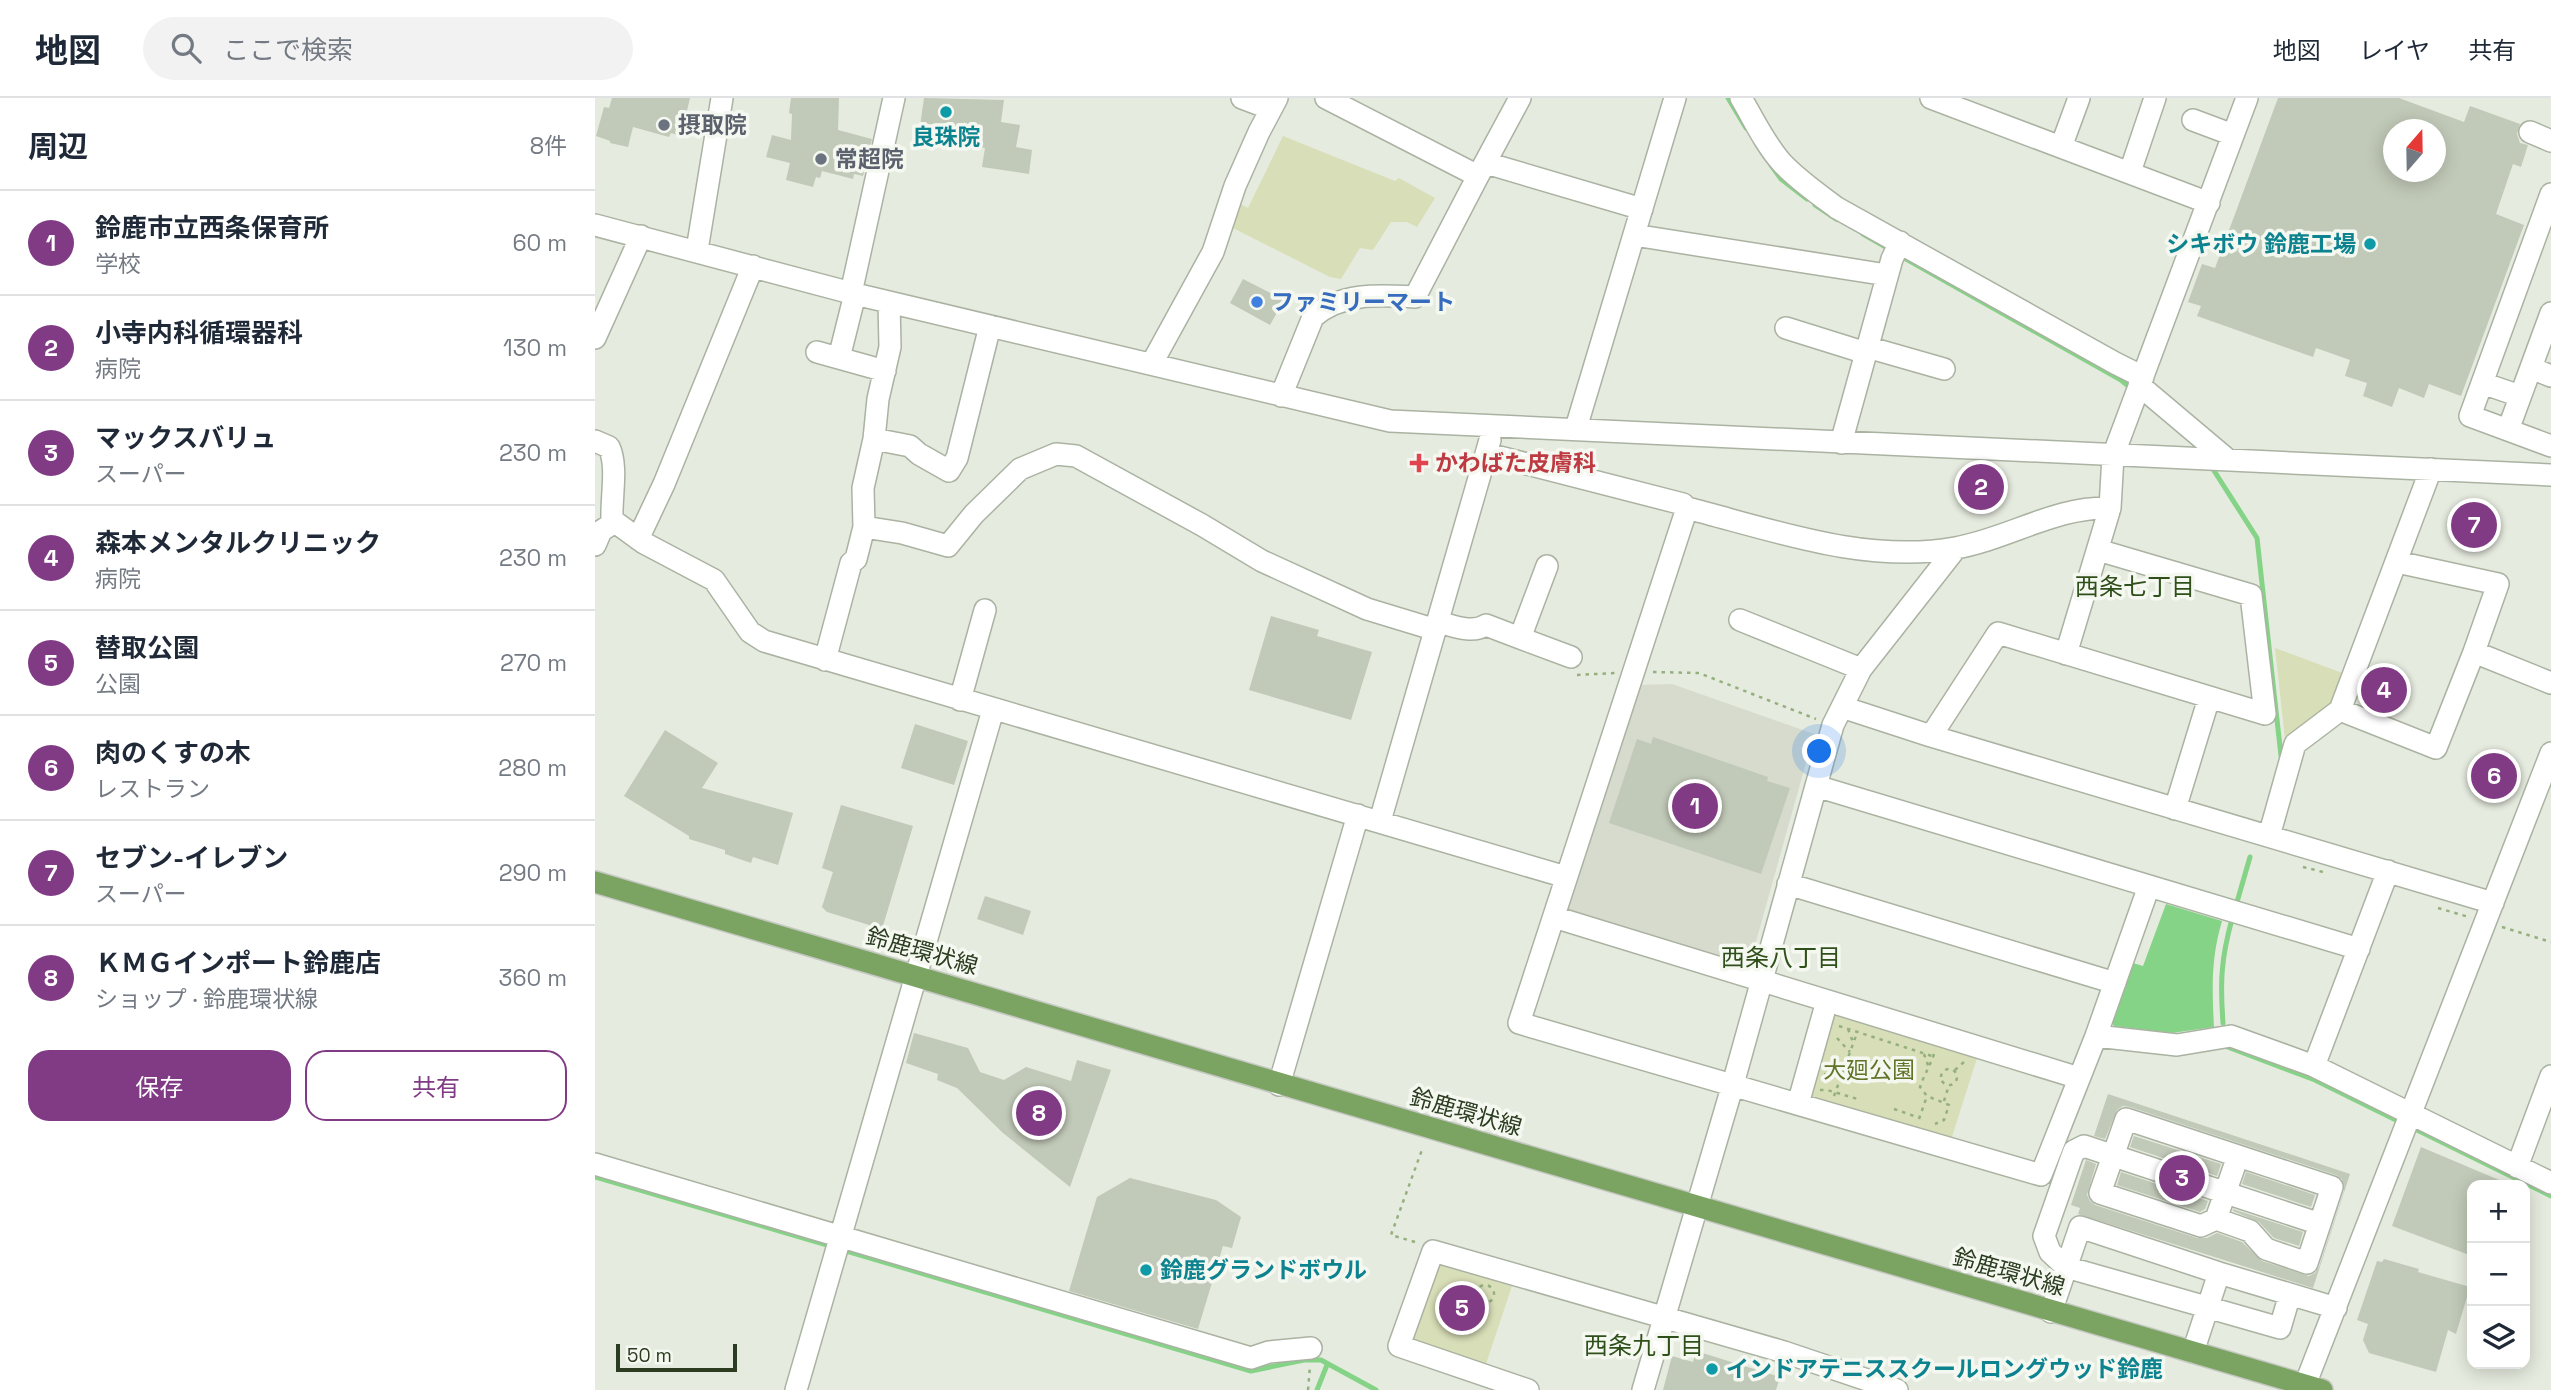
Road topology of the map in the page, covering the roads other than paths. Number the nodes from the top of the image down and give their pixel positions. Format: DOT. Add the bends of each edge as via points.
graph roads {
  1 [pos="722,98"];
  2 [pos="894,98"];
  3 [pos="1242,98"];
  4 [pos="1325,98"];
  5 [pos="1675,98"];
  6 [pos="1741,98"];
  7 [pos="1931,98"];
  8 [pos="2079,98"];
  9 [pos="2155,98"];
  10 [pos="2247,98"];
  11 [pos="1515,100"];
  12 [pos="1274,103"];
  13 [pos="2193,120"];
  14 [pos="2530,132"];
  15 [pos="2233,135"];
  16 [pos="2551,141"];
  17 [pos="2061,147"];
  18 [pos="1482,169"];
  19 [pos="2130,172"];
  20 [pos="2551,194"];
  21 [pos="2209,203"];
  22 [pos="1642,209"];
  23 [pos="595,225"];
  24 [pos="1635,235"];
  25 [pos="641,236"];
  26 [pos="697,250"];
  27 [pos="1893,259"];
  28 [pos="753,266"];
  29 [pos="853,293"];
  30 [pos="889,302"];
  31 [pos="2550,319"];
  32 [pos="990,326"];
  33 [pos="1786,328"];
  34 [pos="595,338"];
  35 [pos="1866,350"];
  36 [pos="817,352"];
  37 [pos="839,358"];
  38 [pos="1152,363"];
  39 [pos="2531,368"];
  40 [pos="1944,369"];
  41 [pos="885,370"];
  42 [pos="2551,376"];
  43 [pos="2482,383"];
  44 [pos="2139,386"];
  45 [pos="1280,396"];
  46 [pos="2520,396"];
  47 [pos="1493,425"];
  48 [pos="1576,428"];
  49 [pos="2508,430"];
  50 [pos="874,439"];
  51 [pos="595,441"];
  52 [pos="1841,443"];
  53 [pos="2551,446"];
  54 [pos="1487,454"];
  55 [pos="2113,456"];
  56 [pos="2228,460"];
  57 [pos="2431,469"];
  58 [pos="2551,475"];
  59 [pos="2110,508"];
  60 [pos="1687,509"];
  61 [pos="864,527"];
  62 [pos="601,531"];
  63 [pos="638,539"];
  64 [pos="1956,548"];
  65 [pos="2098,550"];
  66 [pos="2397,562"];
  67 [pos="1547,566"];
  68 [pos="985,610"];
  69 [pos="1740,620"];
  70 [pos="1438,626"];
  71 [pos="1520,638"];
  72 [pos="2474,652"];
  73 [pos="2066,654"];
  74 [pos="1571,657"];
  75 [pos="825,660"];
  76 [pos="1861,669"];
  77 [pos="2551,683"];
  78 [pos="2209,698"];
  79 [pos="960,700"];
  80 [pos="1842,707"];
  81 [pos="993,709"];
  82 [pos="2340,710"];
  83 [pos="1931,736"];
  84 [pos="2551,752"];
  85 [pos="1816,786"];
  86 [pos="2175,808"];
  87 [pos="1358,815"];
  88 [pos="1380,821"];
  89 [pos="2269,836"];
  90 [pos="2388,871"];
  91 [pos="1566,877"];
  92 [pos="595,882"];
  93 [pos="1788,884"];
  94 [pos="2149,886"];
  95 [pos="2493,903"];
  96 [pos="1554,917"];
  97 [pos="2359,949"];
  98 [pos="917,976"];
  99 [pos="1761,981"];
  100 [pos="2115,983"];
  101 [pos="1827,1002"];
  102 [pos="2096,1036"];
  103 [pos="2314,1066"];
  104 [pos="2551,1076"];
  105 [pos="2079,1078"];
  106 [pos="1733,1084"];
  107 [pos="1279,1085"];
  108 [pos="1798,1104"];
  109 [pos="2411,1114"];
  110 [pos="2113,1156"];
  111 [pos="2238,1156"];
  112 [pos="595,1164"];
  113 [pos="2517,1167"];
  114 [pos="2551,1183"];
  115 [pos="2225,1193"];
  116 [pos="1697,1208"];
  117 [pos="2216,1219"];
  118 [pos="2320,1224"];
  119 [pos="838,1245"];
  120 [pos="2066,1267"];
  121 [pos="2219,1273"];
  122 [pos="2290,1294"];
  123 [pos="2208,1308"];
  124 [pos="2336,1308"];
  125 [pos="2051,1312"];
  126 [pos="1664,1318"];
  127 [pos="2193,1352"];
  128 [pos="1310,1357"];
  129 [pos="2314,1387"];
  130 [pos="796,1390"];
  131 [pos="1528,1390"];
  132 [pos="1643,1390"];
  133 [pos="1896,1390"];
  1 -- 26 [label="street"];
  2 -- 29 [label="street"];
  3 -- 12 [label="street"];
  4 -- 18 [label="street"];
  5 -- 22 [label="street"];
  6 -- 27 [label="street" via="1782,162"];
  7 -- 17 [label="street"];
  8 -- 17 [label="street"];
  9 -- 19 [label="street"];
  10 -- 15 [label="street"];
  11 -- 18 [label="street"];
  12 -- 38 [label="street" via="1235,186 1213,252"];
  13 -- 15 [label="street"];
  14 -- 16 [label="street"];
  15 -- 21 [label="street"];
  17 -- 19 [label="street"];
  18 -- 22 [label="street"];
  18 -- 45 [label="street" via="1415,297 1357,297 1338,301 1318,313"];
  19 -- 21 [label="street"];
  20 -- 43 [label="street"];
  21 -- 44 [label="street"];
  22 -- 24 [label="street"];
  23 -- 25 [label="street"];
  24 -- 27 [label="street"];
  24 -- 48 [label="street"];
  25 -- 26 [label="street"];
  25 -- 34 [label="street"];
  26 -- 28 [label="street"];
  27 -- 35 [label="street"];
  27 -- 44 [label="street" via="2104,358"];
  28 -- 29 [label="street"];
  28 -- 63 [label="street"];
  29 -- 30 [label="street"];
  29 -- 37 [label="street"];
  30 -- 32 [label="street"];
  30 -- 41 [label="street" via="890,347"];
  31 -- 39 [label="street"];
  32 -- 38 [label="street"];
  32 -- 50 [label="street" via="950,471 910,446"];
  33 -- 35 [label="street"];
  35 -- 40 [label="street"];
  35 -- 52 [label="street"];
  36 -- 37 [label="street"];
  37 -- 41 [label="street"];
  38 -- 45 [label="street"];
  39 -- 42 [label="street"];
  39 -- 46 [label="street"];
  41 -- 50 [label="street"];
  43 -- 46 [label="street"];
  43 -- 49 [label="street" via="2470,416"];
  44 -- 55 [label="street"];
  44 -- 56 [label="street"];
  45 -- 47 [label="street" via="1390,421"];
  46 -- 49 [label="street"];
  47 -- 48 [label="street"];
  47 -- 54 [label="street"];
  48 -- 52 [label="street"];
  49 -- 53 [label="street"];
  50 -- 61 [label="street" via="863,488"];
  51 -- 62 [label="street" via="609,447 614,456 613,519"];
  52 -- 55 [label="street"];
  54 -- 60 [label="street" via="1683,504"];
  54 -- 70 [label="street"];
  55 -- 56 [label="street"];
  55 -- 59 [label="street"];
  56 -- 57 [label="street"];
  57 -- 58 [label="street"];
  57 -- 66 [label="street"];
  59 -- 64 [label="street" via="2064,514"];
  59 -- 65 [label="street"];
  60 -- 64 [label="street" via="1833,545 1897,552"];
  60 -- 91 [label="street"];
  61 -- 70 [label="street" via="948,546 1020,469 1056,454 1076,456 1262,561 1367,609"];
  61 -- 75 [label="street"];
  62 -- 63 [label="street"];
  63 -- 75 [label="street" via="714,580 750,632 764,641"];
  64 -- 76 [label="street"];
  65 -- 73 [label="street"];
  65 -- 78 [label="street" via="2251,596 2265,714"];
  66 -- 72 [label="street" via="2498,584"];
  66 -- 82 [label="street"];
  67 -- 71 [label="street"];
  68 -- 79 [label="street"];
  69 -- 76 [label="street"];
  70 -- 71 [label="street" via="1480,629 1486,625"];
  70 -- 88 [label="street"];
  71 -- 74 [label="street"];
  72 -- 77 [label="street"];
  72 -- 82 [label="street" via="2436,748"];
  73 -- 78 [label="street"];
  73 -- 83 [label="street" via="1998,633"];
  75 -- 79 [label="street"];
  76 -- 80 [label="street"];
  78 -- 86 [label="street"];
  79 -- 81 [label="street"];
  80 -- 83 [label="street"];
  80 -- 85 [label="street"];
  81 -- 87 [label="street"];
  81 -- 98 [label="street"];
  82 -- 89 [label="street" via="2295,744"];
  83 -- 86 [label="street"];
  84 -- 95 [label="street"];
  85 -- 93 [label="street"];
  85 -- 94 [label="street"];
  86 -- 89 [label="street"];
  87 -- 88 [label="street"];
  87 -- 107 [label="street"];
  88 -- 91 [label="street"];
  89 -- 90 [label="street"];
  90 -- 95 [label="street"];
  90 -- 97 [label="street"];
  91 -- 96 [label="street"];
  92 -- 98 [label="main road, 鈴鹿環状線"];
  93 -- 99 [label="street"];
  93 -- 100 [label="street"];
  94 -- 97 [label="street"];
  94 -- 100 [label="street"];
  95 -- 109 [label="street"];
  96 -- 99 [label="street"];
  96 -- 106 [label="street" via="1519,1023"];
  97 -- 103 [label="street"];
  98 -- 107 [label="main road, 鈴鹿環状線"];
  98 -- 119 [label="street"];
  99 -- 101 [label="street"];
  99 -- 106 [label="street"];
  100 -- 102 [label="street"];
  101 -- 105 [label="street"];
  101 -- 108 [label="street"];
  102 -- 103 [label="street" via="2177,1045 2231,1036"];
  102 -- 105 [label="street"];
  103 -- 109 [label="street"];
  104 -- 113 [label="street"];
  105 -- 108 [label="street" via="2041,1175"];
  106 -- 108 [label="street"];
  106 -- 116 [label="street"];
  107 -- 116 [label="main road, 鈴鹿環状線"];
  109 -- 113 [label="street"];
  109 -- 124 [label="street"];
  110 -- 111 [label="street" via="2126,1119"];
  110 -- 115 [label="street"];
  110 -- 117 [label="street" via="2100,1193 2201,1226"];
  110 -- 120 [label="street" via="2084,1146 2074,1151 2044,1236 2050,1252"];
  111 -- 115 [label="street"];
  111 -- 118 [label="street" via="2332,1187"];
  112 -- 119 [label="street"];
  113 -- 114 [label="street"];
  115 -- 117 [label="street"];
  115 -- 118 [label="street"];
  116 -- 125 [label="main road, 鈴鹿環状線"];
  116 -- 126 [label="street"];
  117 -- 118 [label="street" via="2250,1231 2266,1249 2307,1263"];
  119 -- 128 [label="street" via="909,1259 1251,1358 1269,1352"];
  119 -- 130 [label="street"];
  120 -- 121 [label="street" via="2080,1227"];
  120 -- 123 [label="street"];
  120 -- 125 [label="street"];
  121 -- 122 [label="street"];
  121 -- 123 [label="street"];
  122 -- 123 [label="street" via="2280,1328"];
  122 -- 124 [label="street"];
  123 -- 127 [label="street"];
  124 -- 129 [label="street"];
  125 -- 127 [label="main road, 鈴鹿環状線"];
  126 -- 131 [label="street" via="1433,1251 1399,1346"];
  126 -- 132 [label="street"];
  126 -- 133 [label="street"];
  127 -- 129 [label="main road, 鈴鹿環状線"];
}
